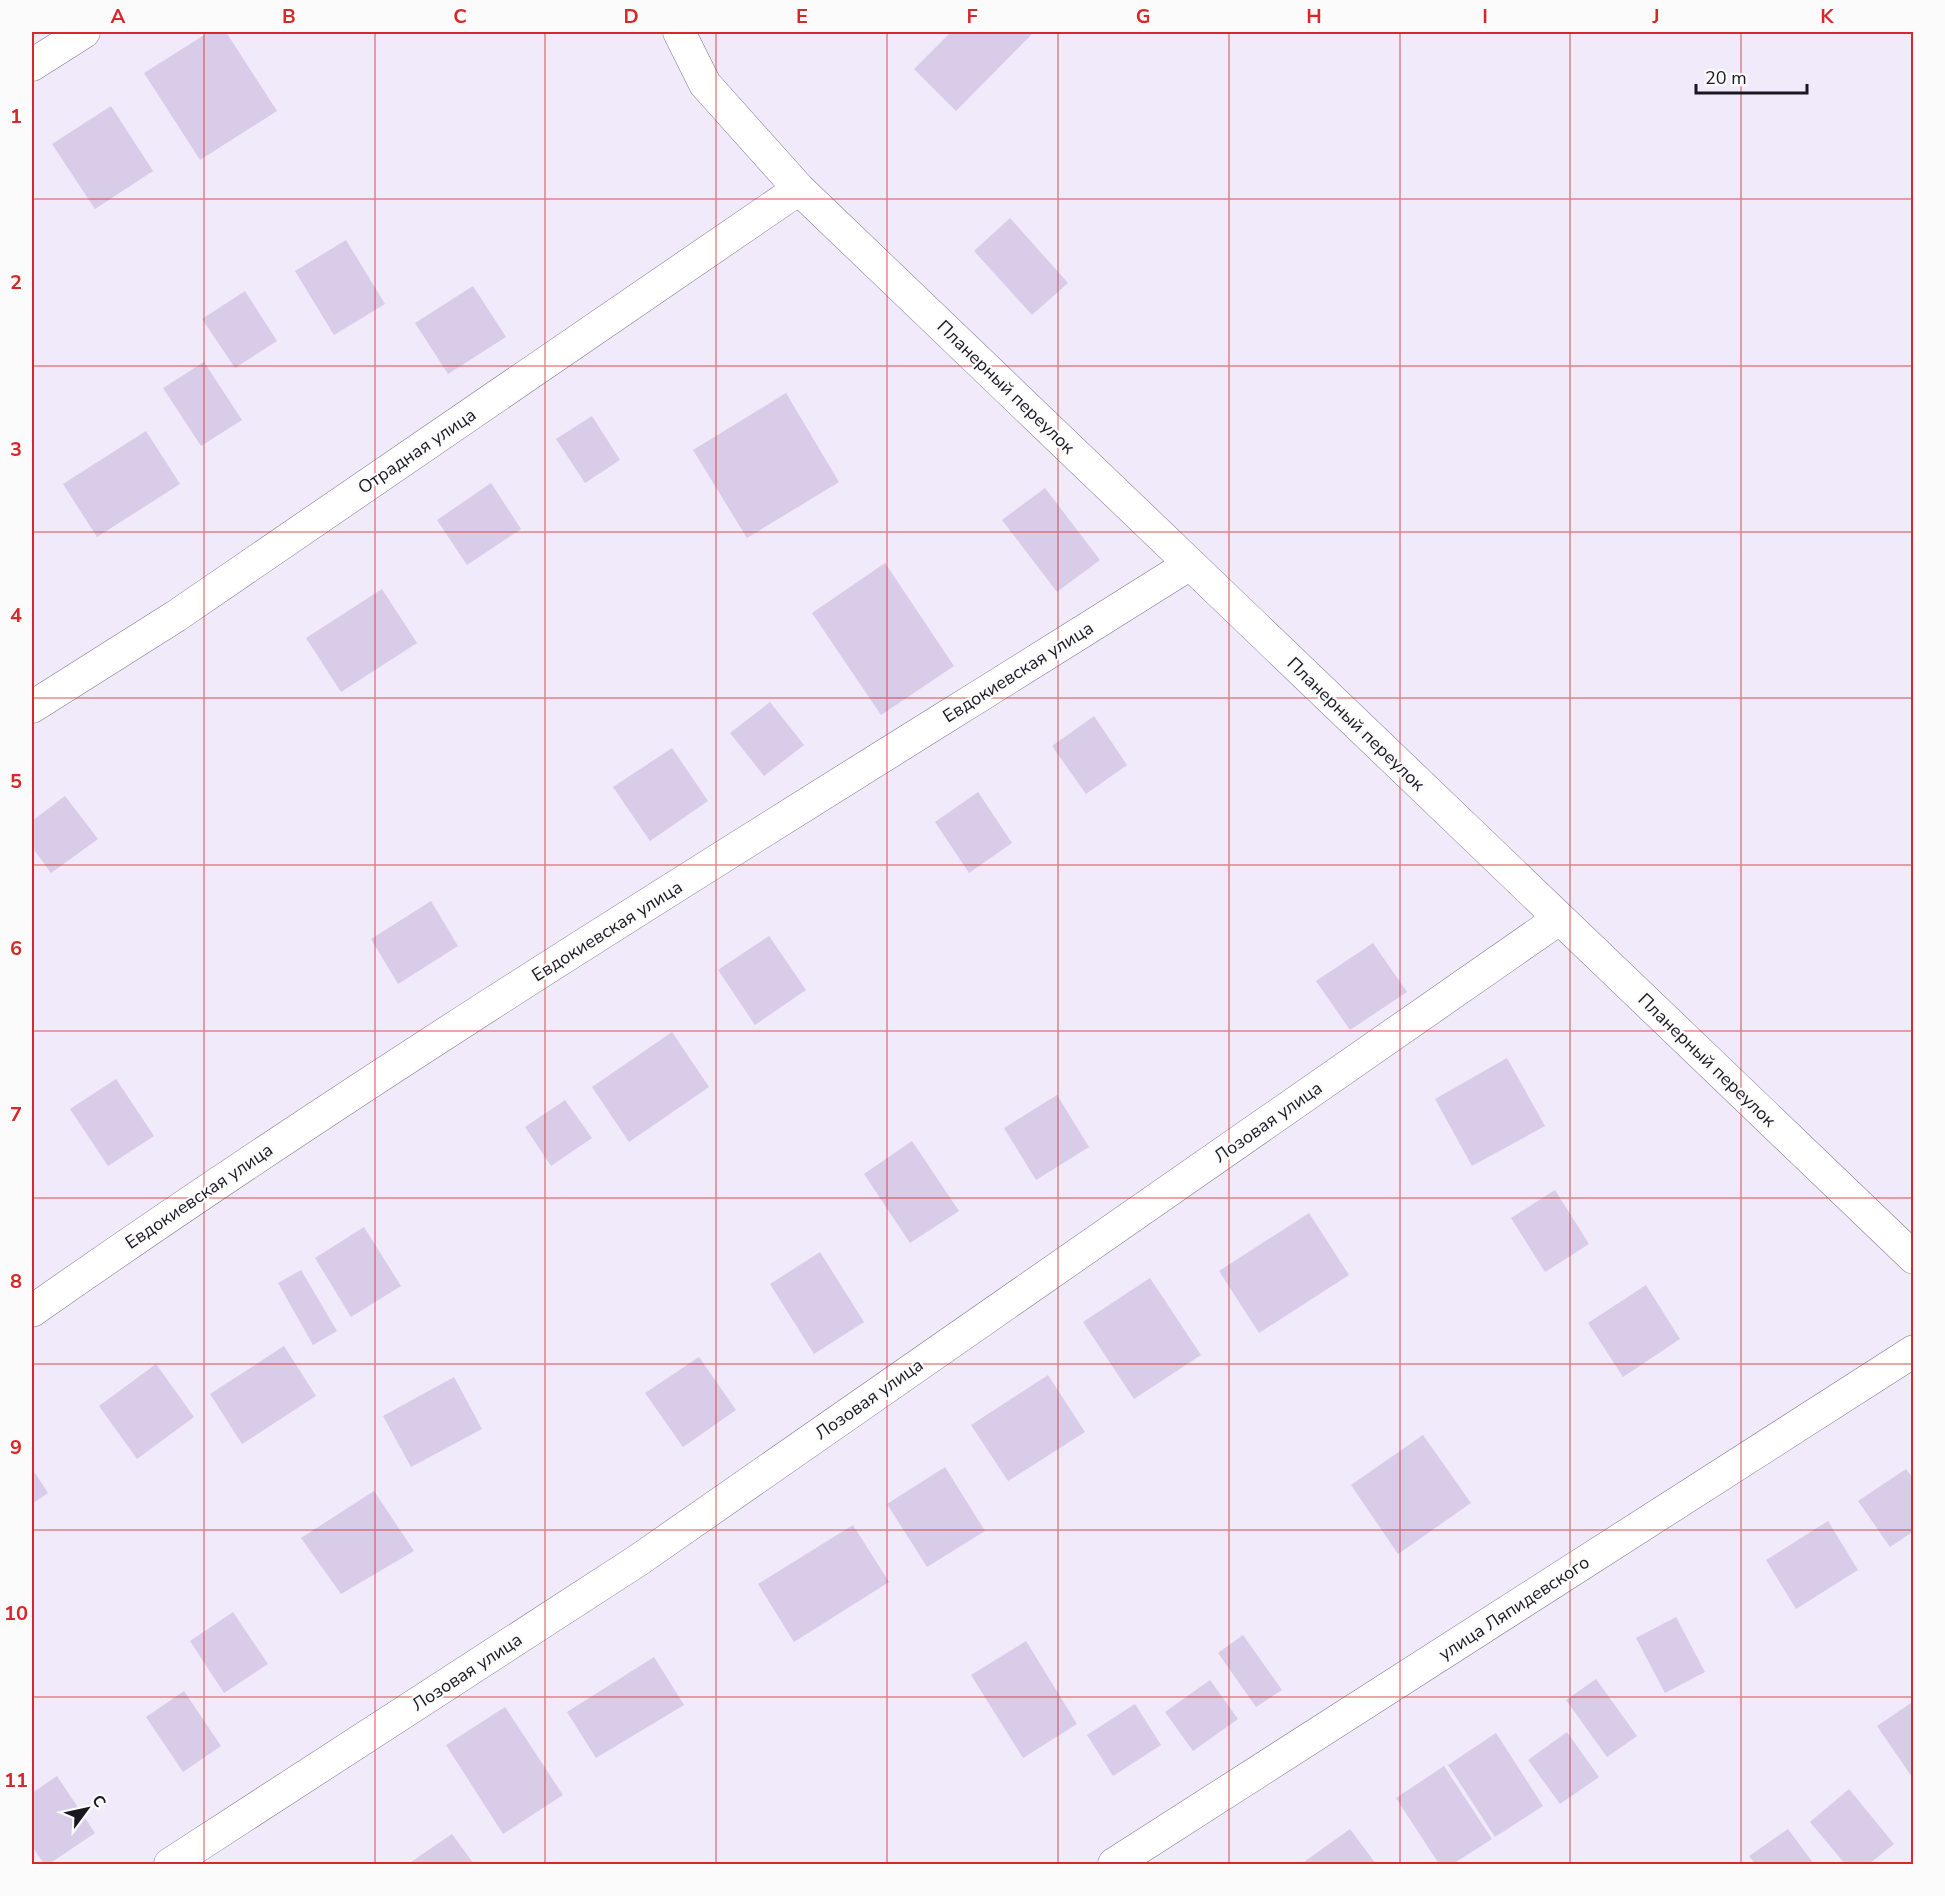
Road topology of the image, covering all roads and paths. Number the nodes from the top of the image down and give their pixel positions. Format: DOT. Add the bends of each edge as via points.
graph roads {
  1 [pos="84,32"];
  2 [pos="679,32"];
  3 [pos="32,65"];
  4 [pos="799,189"];
  5 [pos="1190,564"];
  6 [pos="32,707"];
  7 [pos="1559,919"];
  8 [pos="1914,1258"];
  9 [pos="32,1311"];
  10 [pos="1914,1351"];
  11 [pos="170,1864"];
  12 [pos="1114,1864"];
  1 -- 3 [label="street"];
  2 -- 4 [label="street, Планерный переулок" via="705,84"];
  4 -- 5 [label="street, Планерный переулок"];
  4 -- 6 [label="street, Отрадная улица" via="176,616"];
  5 -- 7 [label="street, Планерный переулок"];
  5 -- 9 [label="street, Евдокиевская улица" via="512,991 176,1210"];
  7 -- 8 [label="street, Планерный переулок"];
  7 -- 11 [label="street, Лозовая улица" via="637,1561"];
  10 -- 12 [label="street, улица Ляпидевского"];
}
